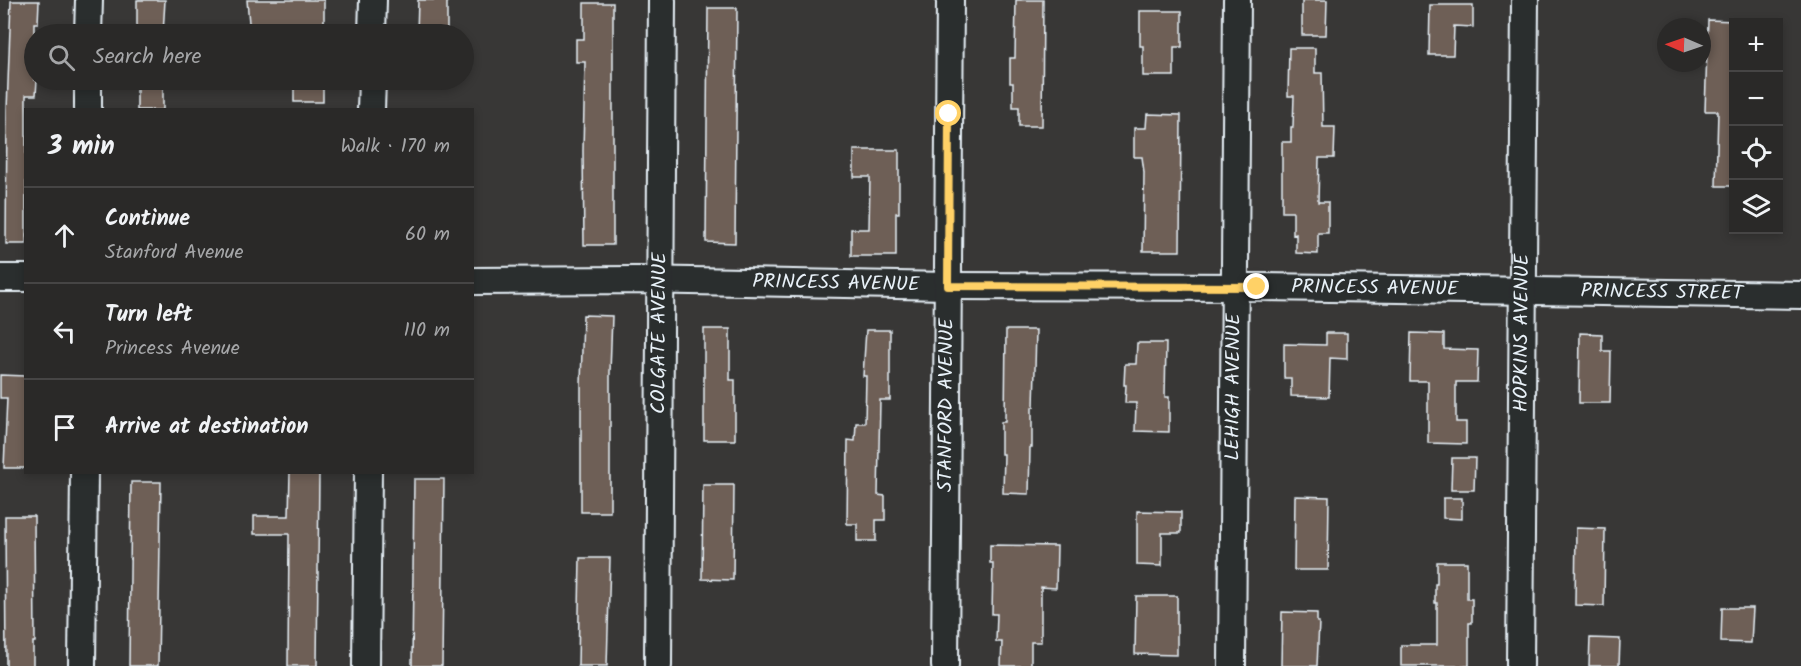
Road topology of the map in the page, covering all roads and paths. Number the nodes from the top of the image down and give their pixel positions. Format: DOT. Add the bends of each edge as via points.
graph roads {
  1 [pos="89,0"];
  2 [pos="373,0"];
  3 [pos="662,0"];
  4 [pos="950,0"];
  5 [pos="1237,0"];
  6 [pos="1525,0"];
  7 [pos="88,24"];
  8 [pos="372,24"];
  9 [pos="88,90"];
  10 [pos="372,90"];
  11 [pos="87,108"];
  12 [pos="372,108"];
  13 [pos="0,278"];
  14 [pos="24,278"];
  15 [pos="474,281"];
  16 [pos="660,281"];
  17 [pos="948,286"];
  18 [pos="1235,287"];
  19 [pos="1523,292"];
  20 [pos="1801,295"];
  21 [pos="84,474"];
  22 [pos="368,474"];
  23 [pos="82,666"];
  24 [pos="366,666"];
  25 [pos="658,666"];
  26 [pos="945,666"];
  27 [pos="1232,666"];
  28 [pos="1520,666"];
  1 -- 7 [label="street"];
  2 -- 8 [label="street"];
  3 -- 16 [label="street, COLGATE AVENUE"];
  4 -- 17 [label="street, STANFORD AVENUE"];
  5 -- 18 [label="street, LEHIGH AVENUE"];
  6 -- 19 [label="street, HOPKINS AVENUE"];
  9 -- 11 [label="street"];
  10 -- 12 [label="street"];
  13 -- 14 [label="street"];
  15 -- 16 [label="street, PRINCESS AVENUE"];
  16 -- 17 [label="street, PRINCESS AVENUE"];
  16 -- 25 [label="street, COLGATE AVENUE"];
  17 -- 18 [label="street, PRINCESS AVENUE"];
  17 -- 26 [label="street, STANFORD AVENUE"];
  18 -- 19 [label="street, PRINCESS AVENUE"];
  18 -- 27 [label="street, LEHIGH AVENUE"];
  19 -- 20 [label="street, PRINCESS STREET"];
  19 -- 28 [label="street, HOPKINS AVENUE"];
  21 -- 23 [label="street"];
  22 -- 24 [label="street"];
}
